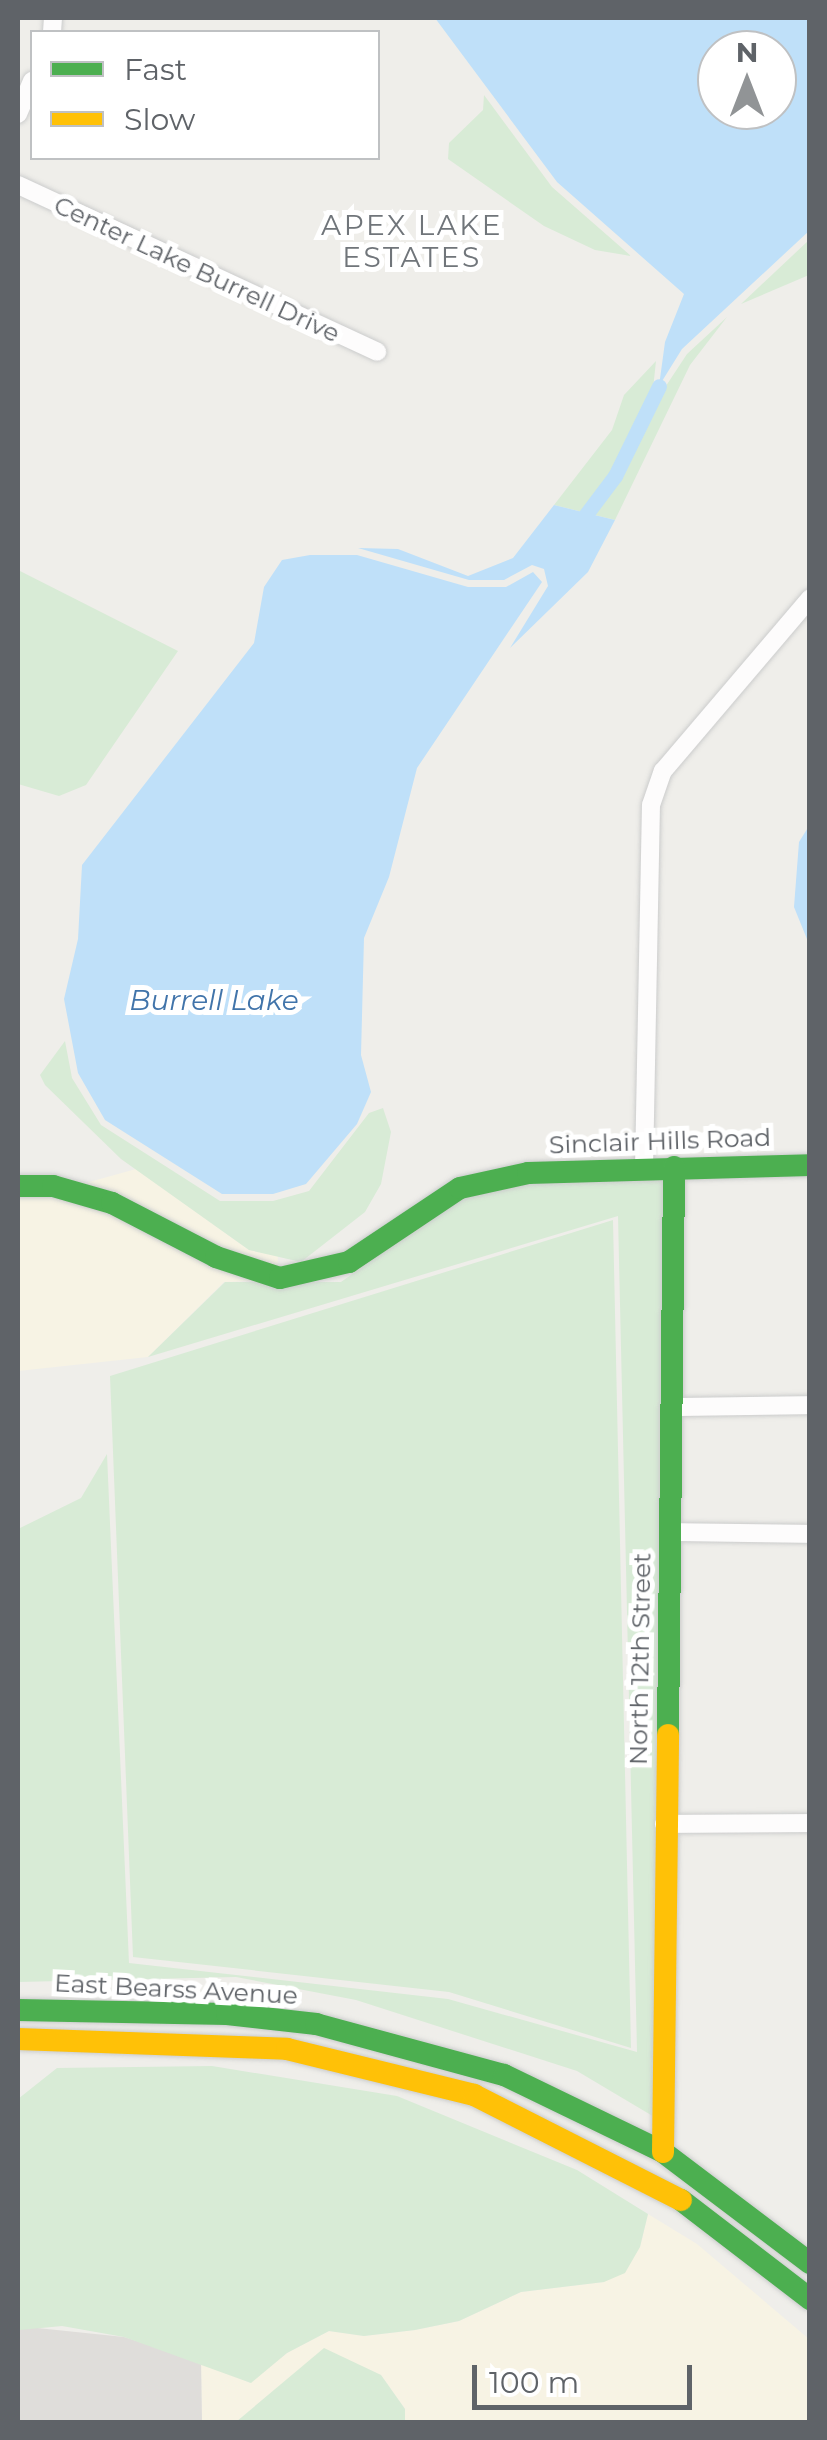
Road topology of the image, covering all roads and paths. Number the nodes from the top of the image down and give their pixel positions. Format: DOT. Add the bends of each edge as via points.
graph roads {
  1 [pos="30,86"];
  2 [pos="18,114"];
  3 [pos="18,185"];
  4 [pos="377,352"];
  5 [pos="810,598"];
  6 [pos="810,1165"];
  7 [pos="674,1167"];
  8 [pos="644,1168"];
  9 [pos="18,1186"];
  10 [pos="810,1405"];
  11 [pos="671,1407"];
  12 [pos="669,1532"];
  13 [pos="810,1534"];
  14 [pos="664,1824"];
  15 [pos="810,1824"];
  16 [pos="18,2010"];
  17 [pos="18,2038"];
  18 [pos="663,2152"];
  19 [pos="810,2263"];
  20 [pos="810,2299"];
  1 -- 2 [label="street"];
  3 -- 4 [label="street, Center Lake Burrell Drive"];
  5 -- 8 [label="street" via="672,758 650,806"];
  6 -- 7 [label="street, Sinclair Hills Road"];
  7 -- 8 [label="street, Sinclair Hills Road"];
  7 -- 11 [label="street, North 12th Street"];
  8 -- 9 [label="street, Sinclair Hills Road" via="528,1173 460,1188 349,1262 280,1278 231,1264 112,1202 52,1186"];
  10 -- 11 [label="street"];
  11 -- 12 [label="street, North 12th Street"];
  12 -- 13 [label="street"];
  12 -- 14 [label="street, North 12th Street"];
  14 -- 15 [label="street"];
  14 -- 18 [label="street, North 12th Street"];
  16 -- 18 [label="street, East Bearss Avenue" via="227,2014 371,2036 504,2075"];
  17 -- 20 [label="street, East Bearss Avenue" via="287,2049 474,2095 661,2184"];
  18 -- 19 [label="street, East Bearss Avenue"];
}
